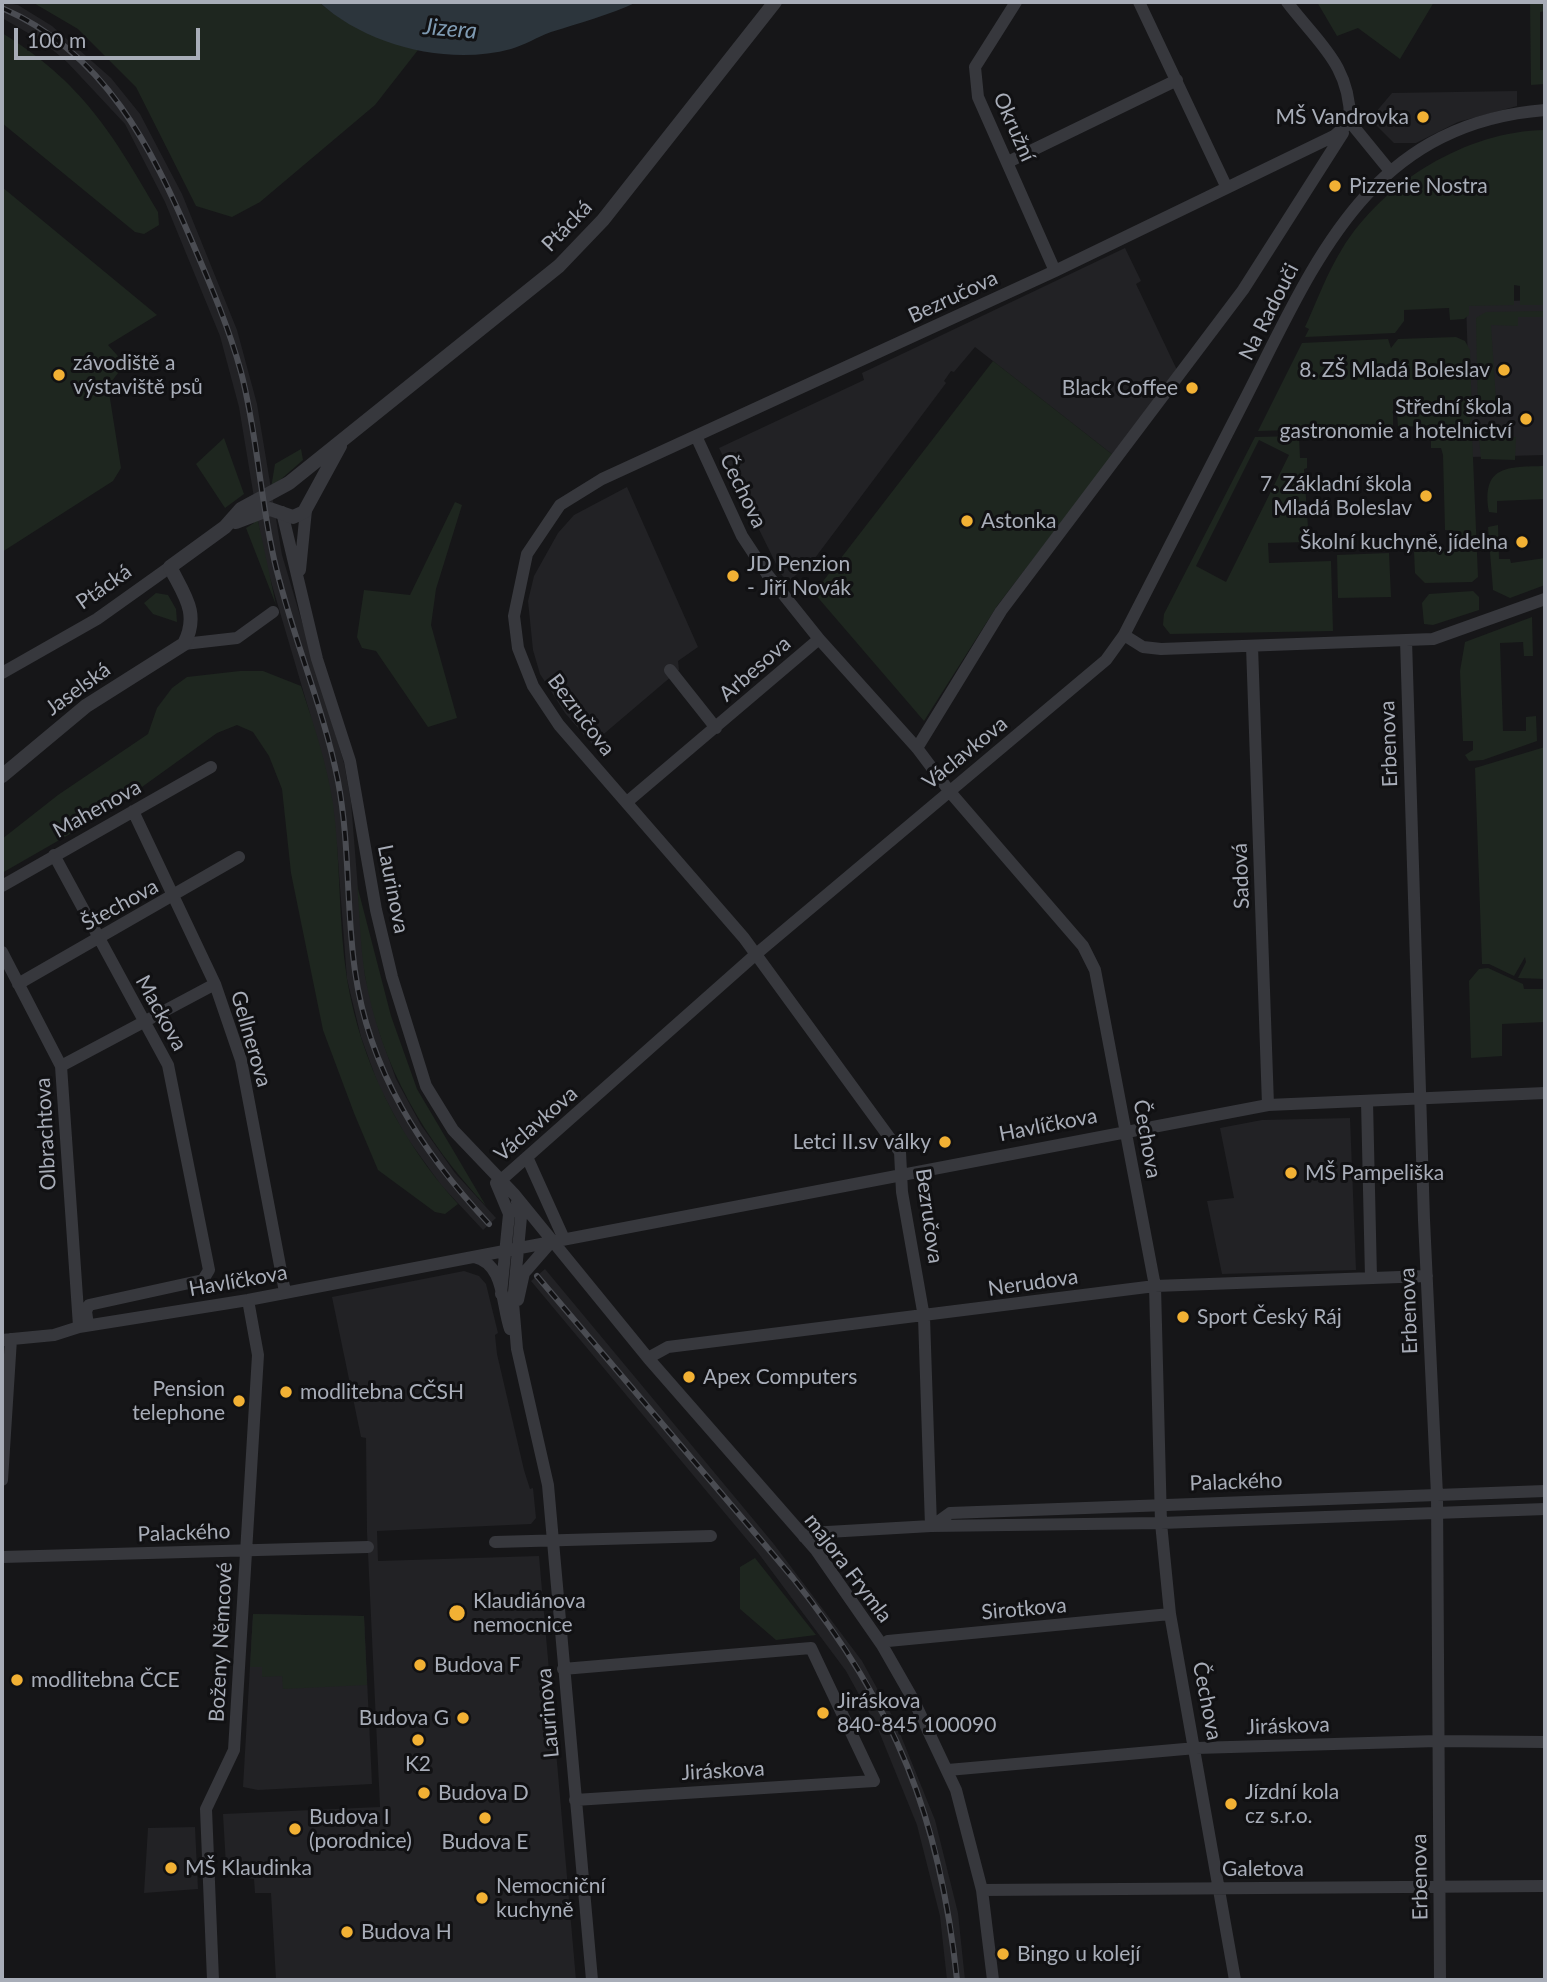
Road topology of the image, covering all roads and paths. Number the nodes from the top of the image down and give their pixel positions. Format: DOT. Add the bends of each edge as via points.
graph roads {
  1 [pos="775,2"];
  2 [pos="1016,2"];
  3 [pos="1139,2"];
  4 [pos="1287,2"];
  5 [pos="1177,80"];
  6 [pos="1545,110"];
  7 [pos="1350,122"];
  8 [pos="1008,162"];
  9 [pos="1390,172"];
  10 [pos="1226,186"];
  11 [pos="1055,271"];
  12 [pos="346,436"];
  13 [pos="696,436"];
  14 [pos="289,483"];
  15 [pos="311,495"];
  16 [pos="306,510"];
  17 [pos="282,512"];
  18 [pos="225,527"];
  19 [pos="170,567"];
  20 [pos="300,581"];
  21 [pos="1545,600"];
  22 [pos="273,612"];
  23 [pos="1124,635"];
  24 [pos="819,639"];
  25 [pos="1406,640"];
  26 [pos="184,644"];
  27 [pos="1252,646"];
  28 [pos="670,670"];
  29 [pos="2,673"];
  30 [pos="716,728"];
  31 [pos="917,748"];
  32 [pos="211,766"];
  33 [pos="2,776"];
  34 [pos="950,792"];
  35 [pos="627,802"];
  36 [pos="133,811"];
  37 [pos="54,855"];
  38 [pos="239,858"];
  39 [pos="2,886"];
  40 [pos="174,896"];
  41 [pos="98,939"];
  42 [pos="2,953"];
  43 [pos="755,955"];
  44 [pos="18,984"];
  45 [pos="215,984"];
  46 [pos="143,1021"];
  47 [pos="61,1066"];
  48 [pos="1545,1093"];
  49 [pos="1421,1098"];
  50 [pos="1367,1101"];
  51 [pos="1268,1104"];
  52 [pos="1126,1130"];
  53 [pos="527,1157"];
  54 [pos="487,1168"];
  55 [pos="901,1174"];
  56 [pos="500,1181"];
  57 [pos="514,1195"];
  58 [pos="509,1226"];
  59 [pos="558,1240"];
  60 [pos="512,1248"];
  61 [pos="475,1255"];
  62 [pos="1427,1276"];
  63 [pos="1371,1278"];
  64 [pos="1155,1286"];
  65 [pos="285,1292"];
  66 [pos="501,1294"];
  67 [pos="248,1300"];
  68 [pos="924,1317"];
  69 [pos="84,1326"];
  70 [pos="516,1328"];
  71 [pos="6,1339"];
  72 [pos="517,1349"];
  73 [pos="648,1358"];
  74 [pos="2,1480"];
  75 [pos="1545,1491"];
  76 [pos="1437,1495"];
  77 [pos="1293,1499"];
  78 [pos="1161,1504"];
  79 [pos="1545,1509"];
  80 [pos="1437,1513"];
  81 [pos="1293,1518"];
  82 [pos="1161,1523"];
  83 [pos="931,1526"];
  84 [pos="711,1536"];
  85 [pos="804,1537"];
  86 [pos="552,1539"];
  87 [pos="495,1542"];
  88 [pos="368,1547"];
  89 [pos="246,1550"];
  90 [pos="2,1557"];
  91 [pos="1170,1614"];
  92 [pos="882,1645"];
  93 [pos="563,1669"];
  94 [pos="1437,1741"];
  95 [pos="1545,1742"];
  96 [pos="1196,1748"];
  97 [pos="948,1770"];
  98 [pos="575,1800"];
  99 [pos="1545,1886"];
  100 [pos="1439,1887"];
  101 [pos="1219,1888"];
  102 [pos="982,1890"];
  103 [pos="213,1980"];
  104 [pos="592,1980"];
  105 [pos="993,1980"];
  106 [pos="1235,1980"];
  107 [pos="1440,1980"];
  1 -- 12 [label="street, Ptácká" via="623,196 568,258"];
  2 -- 8 [label="street, Okružní" via="975,67 978,97"];
  3 -- 5 [label="street"];
  4 -- 7 [label="street" via="1324,42 1341,71"];
  5 -- 8 [label="street"];
  5 -- 10 [label="street"];
  6 -- 9 [label="street, Na Radouči" via="1457,130 1418,150"];
  7 -- 9 [label="street"];
  7 -- 10 [label="street, Bezručova" via="1334,136"];
  7 -- 31 [label="street" via="1235,300 1001,611"];
  8 -- 11 [label="street, Okružní"];
  9 -- 23 [label="street, Na Radouči" via="1322,251"];
  10 -- 11 [label="street, Bezručova"];
  11 -- 13 [label="street, Bezručova"];
  12 -- 14 [label="street, Ptácká"];
  12 -- 15 [label="street, Ptácká"];
  13 -- 24 [label="street, Čechova" via="742,536"];
  13 -- 35 [label="street, Bezručova" via="602,479 560,505 527,554 519,584 514,616 533,686 559,725"];
  14 -- 15 [label="street" via="304,482"];
  14 -- 17 [label="street" via="280,499"];
  14 -- 18 [label="street, Ptácká" via="242,509"];
  15 -- 16 [label="street"];
  16 -- 17 [label="street" via="293,517"];
  16 -- 20 [label="street, Laurinova"];
  17 -- 18 [label="street, Ptácká" via="265,510"];
  17 -- 20 [label="street, Laurinova"];
  18 -- 19 [label="street, Ptácká"];
  19 -- 26 [label="street" via="192,612 191,631"];
  19 -- 29 [label="street, Ptácká" via="88,625"];
  20 -- 54 [label="street, Laurinova" via="317,659 350,761 376,910 408,1036 444,1119"];
  21 -- 25 [label="street" via="1440,638"];
  22 -- 26 [label="street, Jaselská" via="237,638"];
  23 -- 27 [label="street" via="1150,649"];
  23 -- 34 [label="street, Václavkova" via="1099,667"];
  24 -- 30 [label="street, Arbesova"];
  24 -- 31 [label="street, Čechova"];
  25 -- 27 [label="street"];
  25 -- 49 [label="street, Erbenova"];
  26 -- 33 [label="street, Jaselská" via="86,706"];
  27 -- 51 [label="street, Sadová"];
  28 -- 30 [label="street, Arbesova"];
  30 -- 35 [label="street, Arbesova"];
  31 -- 34 [label="street, Čechova"];
  32 -- 36 [label="street, Mahenova"];
  34 -- 43 [label="street, Václavkova"];
  34 -- 52 [label="street, Čechova" via="1083,946 1095,970 1107,1020"];
  35 -- 43 [label="street, Bezručova"];
  36 -- 37 [label="street, Mahenova"];
  36 -- 40 [label="street, Gellnerova"];
  37 -- 39 [label="street, Mahenova"];
  37 -- 41 [label="street, Mackova"];
  38 -- 40 [label="street, Štechova"];
  40 -- 41 [label="street, Štechova"];
  40 -- 45 [label="street, Gellnerova"];
  41 -- 44 [label="street, Štechova"];
  41 -- 46 [label="street, Mackova"];
  42 -- 44 [label="street, Olbrachtova"];
  43 -- 53 [label="street, Václavkova"];
  43 -- 55 [label="street, Bezručova" via="894,1142 902,1159"];
  44 -- 47 [label="street, Olbrachtova"];
  45 -- 46 [label="street"];
  45 -- 65 [label="street, Gellnerova" via="241,1060"];
  46 -- 47 [label="street"];
  46 -- 69 [label="street, Mackova" via="168,1065 209,1270 203,1280 89,1305"];
  47 -- 69 [label="street, Olbrachtova"];
  48 -- 49 [label="street, Havlíčkova"];
  49 -- 50 [label="street, Havlíčkova"];
  49 -- 62 [label="street, Erbenova"];
  50 -- 51 [label="street, Havlíčkova"];
  50 -- 63 [label="street"];
  51 -- 52 [label="street, Havlíčkova"];
  52 -- 55 [label="street, Havlíčkova"];
  52 -- 64 [label="street, Čechova"];
  53 -- 56 [label="street, Václavkova"];
  53 -- 59 [label="street"];
  54 -- 56 [label="street, Laurinova"];
  54 -- 58 [label="street" via="507,1205"];
  55 -- 59 [label="street, Havlíčkova"];
  55 -- 68 [label="street, Bezručova"];
  56 -- 57 [label="street, Laurinova"];
  57 -- 59 [label="street, Laurinova"];
  57 -- 60 [label="street" via="522,1217"];
  58 -- 60 [label="street"];
  58 -- 61 [label="street" via="497,1243"];
  59 -- 60 [label="street, Havlíčkova"];
  59 -- 70 [label="street" via="524,1273"];
  59 -- 73 [label="street, majora Frymla"];
  60 -- 61 [label="street, Havlíčkova"];
  60 -- 66 [label="street"];
  60 -- 70 [label="street, Laurinova"];
  61 -- 65 [label="street, Havlíčkova"];
  61 -- 66 [label="street" via="492,1266"];
  62 -- 63 [label="street, Nerudova"];
  62 -- 76 [label="street, Erbenova"];
  63 -- 64 [label="street, Nerudova"];
  64 -- 68 [label="street, Nerudova"];
  64 -- 78 [label="street, Čechova"];
  65 -- 67 [label="street, Havlíčkova"];
  66 -- 72 [label="street"];
  67 -- 69 [label="street, Havlíčkova"];
  67 -- 89 [label="street, Boženy Němcové" via="258,1356"];
  68 -- 73 [label="street, Nerudova" via="668,1348"];
  68 -- 83 [label="street, Bezručova"];
  69 -- 71 [label="street, Havlíčkova" via="54,1335"];
  70 -- 72 [label="street, Laurinova"];
  71 -- 74 [label="street"];
  72 -- 86 [label="street, Laurinova" via="548,1485"];
  73 -- 85 [label="street, majora Frymla"];
  75 -- 76 [label="street, Palackého"];
  76 -- 77 [label="street, Palackého"];
  76 -- 80 [label="street, Erbenova"];
  77 -- 78 [label="street, Palackého"];
  77 -- 81 [label="street"];
  78 -- 82 [label="street, Čechova"];
  78 -- 83 [label="street, Palackého" via="950,1513"];
  79 -- 80 [label="street, Palackého"];
  80 -- 81 [label="street, Palackého"];
  80 -- 94 [label="street, Erbenova"];
  81 -- 82 [label="street, Palackého"];
  82 -- 83 [label="street, Palackého"];
  82 -- 91 [label="street, Čechova"];
  83 -- 85 [label="street, Palackého"];
  84 -- 86 [label="street"];
  85 -- 92 [label="street, majora Frymla"];
  86 -- 87 [label="street"];
  86 -- 93 [label="street, Laurinova"];
  88 -- 89 [label="street, Palackého"];
  89 -- 90 [label="street, Palackého"];
  89 -- 103 [label="street, Boženy Němcové" via="234,1750 206,1809"];
  91 -- 92 [label="street, Sirotkova"];
  91 -- 96 [label="street, Čechova"];
  92 -- 97 [label="street, majora Frymla"];
  93 -- 98 [label="street, Laurinova"];
  93 -- 98 [label="street, Jiráskova" via="811,1648 874,1781"];
  94 -- 95 [label="street, Jiráskova"];
  94 -- 96 [label="street, Jiráskova"];
  94 -- 100 [label="street, Erbenova"];
  96 -- 97 [label="street, Jiráskova"];
  96 -- 101 [label="street, Čechova"];
  97 -- 102 [label="street, majora Frymla"];
  98 -- 104 [label="street, Laurinova"];
  99 -- 100 [label="street, Galetova"];
  100 -- 101 [label="street, Galetova"];
  100 -- 107 [label="street, Erbenova"];
  101 -- 102 [label="street, Galetova"];
  101 -- 106 [label="street, Čechova"];
  102 -- 105 [label="street, majora Frymla"];
}
